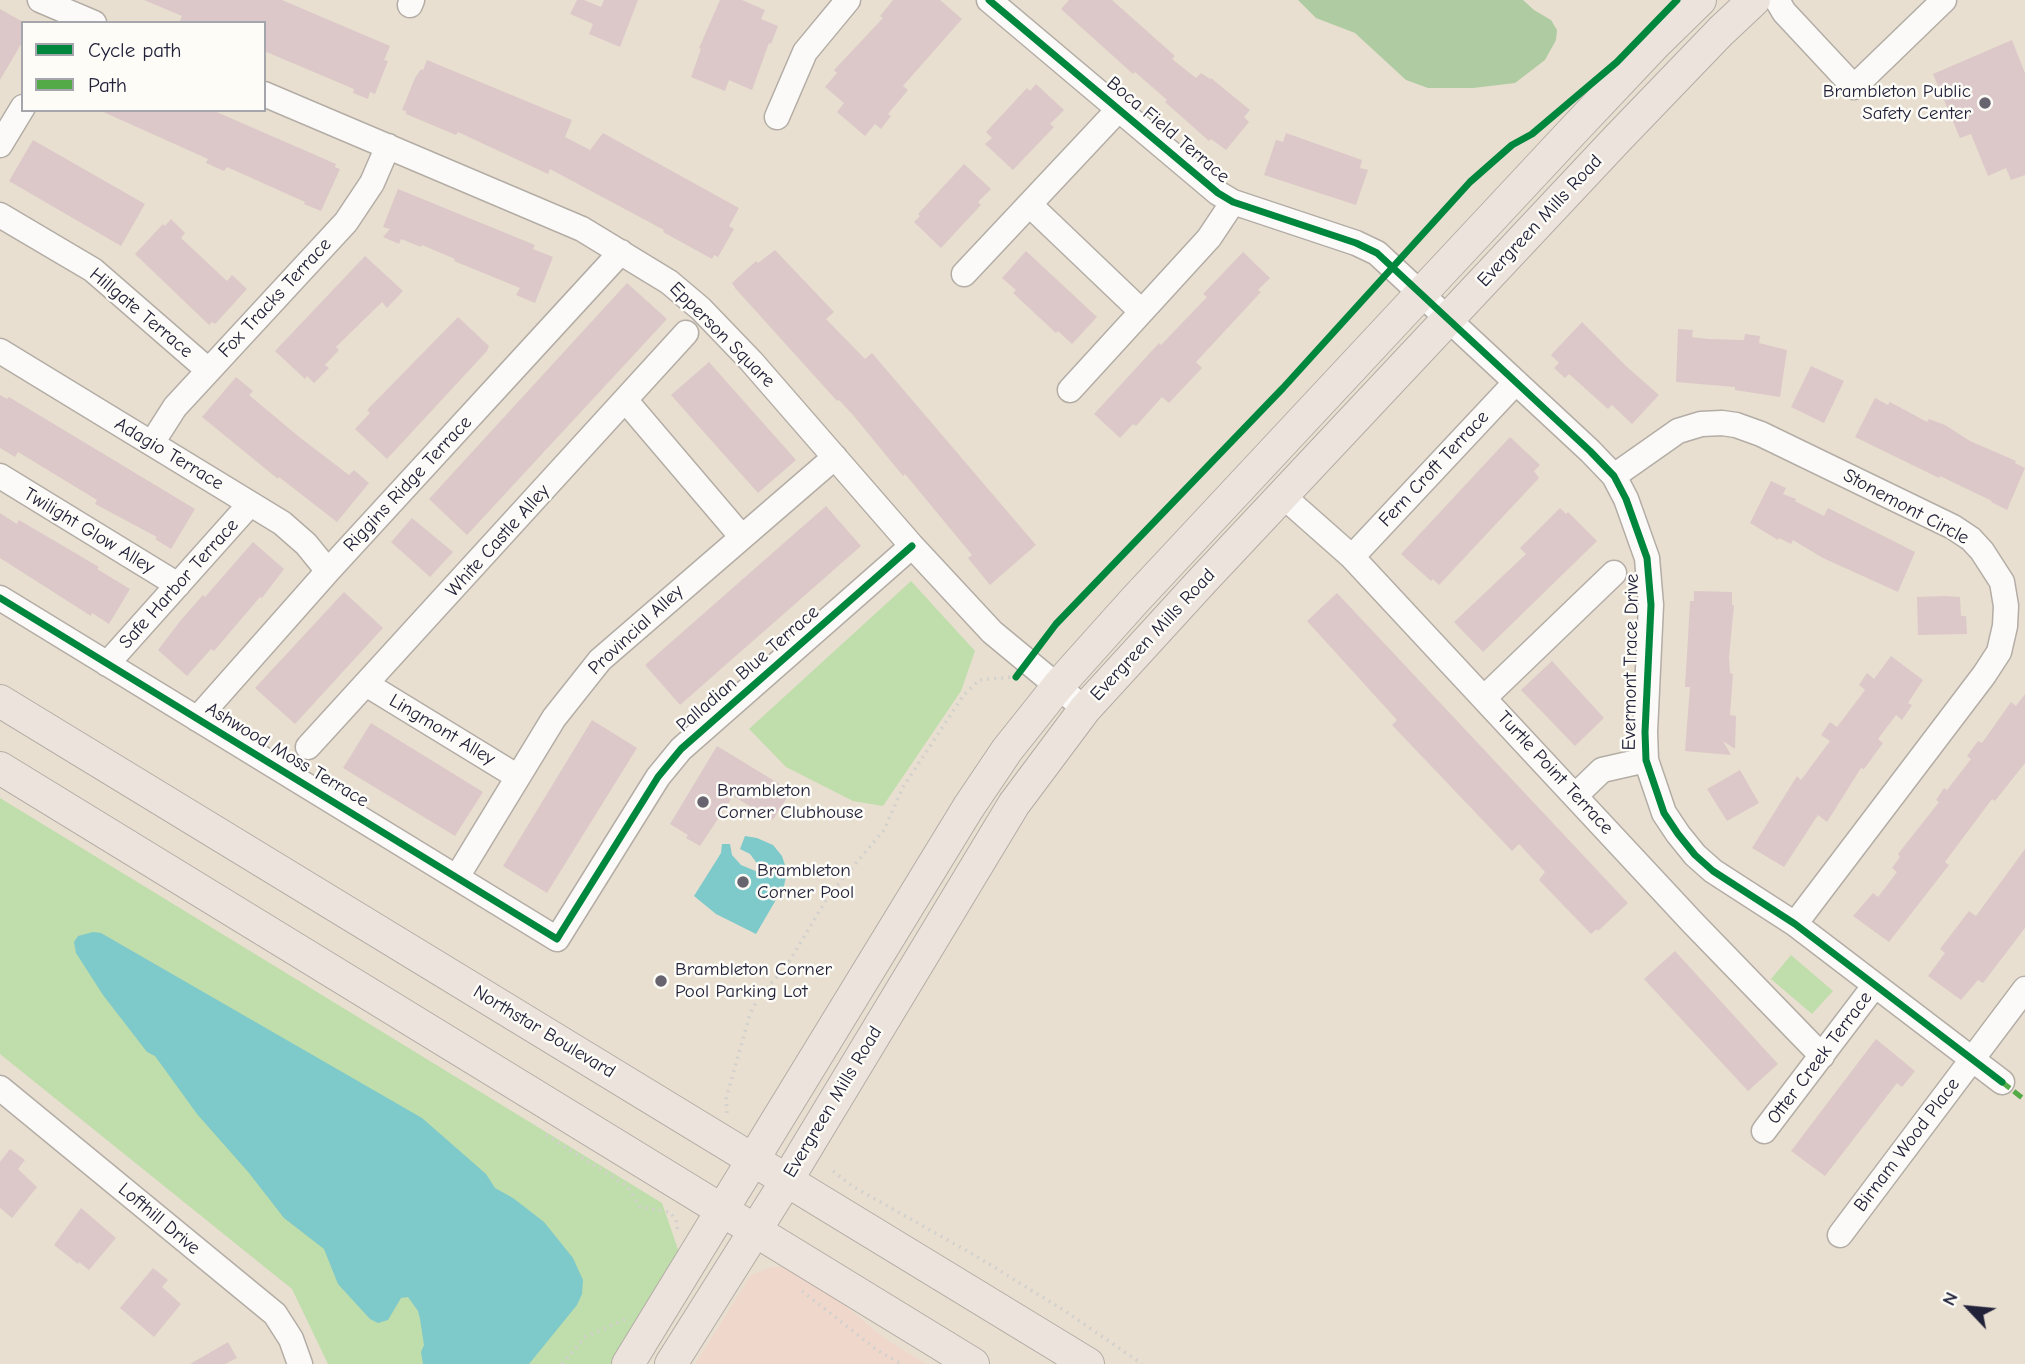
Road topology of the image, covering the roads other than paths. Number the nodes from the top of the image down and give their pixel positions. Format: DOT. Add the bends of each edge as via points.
graph roads {
  1 [pos="40,0"];
  2 [pos="848,0"];
  3 [pos="989,0"];
  4 [pos="1700,0"];
  5 [pos="1754,0"];
  6 [pos="1777,0"];
  7 [pos="1944,0"];
  8 [pos="82,21"];
  9 [pos="266,95"];
  10 [pos="21,110"];
  11 [pos="1118,110"];
  12 [pos="777,117"];
  13 [pos="0,145"];
  14 [pos="388,146"];
  15 [pos="1233,202"];
  16 [pos="1030,205"];
  17 [pos="0,215"];
  18 [pos="621,252"];
  19 [pos="964,274"];
  20 [pos="1422,295"];
  21 [pos="1141,311"];
  22 [pos="1448,320"];
  23 [pos="686,333"];
  24 [pos="0,351"];
  25 [pos="208,370"];
  26 [pos="1516,382"];
  27 [pos="1070,390"];
  28 [pos="626,401"];
  29 [pos="152,443"];
  30 [pos="835,457"];
  31 [pos="0,476"];
  32 [pos="1614,477"];
  33 [pos="1283,496"];
  34 [pos="250,504"];
  35 [pos="741,536"];
  36 [pos="912,546"];
  37 [pos="1352,557"];
  38 [pos="328,571"];
  39 [pos="1614,573"];
  40 [pos="177,585"];
  41 [pos="0,598"];
  42 [pos="107,663"];
  43 [pos="366,684"];
  44 [pos="1058,686"];
  45 [pos="1484,698"];
  46 [pos="0,701"];
  47 [pos="1085,709"];
  48 [pos="197,719"];
  49 [pos="308,747"];
  50 [pos="1646,760"];
  51 [pos="0,768"];
  52 [pos="519,777"];
  53 [pos="1576,795"];
  54 [pos="457,877"];
  55 [pos="1795,924"];
  56 [pos="557,939"];
  57 [pos="1875,985"];
  58 [pos="2025,989"];
  59 [pos="1822,1056"];
  60 [pos="1972,1059"];
  61 [pos="2002,1082"];
  62 [pos="0,1088"];
  63 [pos="1764,1131"];
  64 [pos="754,1161"];
  65 [pos="787,1180"];
  66 [pos="723,1211"];
  67 [pos="754,1232"];
  68 [pos="1840,1235"];
  69 [pos="300,1364"];
  70 [pos="628,1364"];
  71 [pos="671,1364"];
  72 [pos="973,1364"];
  73 [pos="1087,1364"];
  1 -- 8 [label="street"];
  2 -- 12 [label="street" via="805,52"];
  3 -- 11 [label="street, Boca Field Terrace"];
  4 -- 20 [label="main road, Evergreen Mills Road"];
  5 -- 22 [label="main road, Evergreen Mills Road"];
  6 -- 7 [label="street" via="1854,87"];
  9 -- 14 [label="street, Epperson Square"];
  10 -- 13 [label="street"];
  11 -- 15 [label="street, Boca Field Terrace"];
  11 -- 16 [label="street"];
  14 -- 18 [label="street, Epperson Square" via="582,229"];
  14 -- 25 [label="street, Fox Tracks Terrace" via="372,183 346,222"];
  15 -- 20 [label="street, Boca Field Terrace" via="1377,253"];
  15 -- 21 [label="street" via="1209,239"];
  16 -- 19 [label="street"];
  16 -- 21 [label="street"];
  17 -- 25 [label="street, Hillgate Terrace" via="93,270"];
  18 -- 30 [label="street, Epperson Square" via="701,309"];
  18 -- 38 [label="street, Riggins Ridge Terrace"];
  20 -- 22 [label="street, Boca Field Terrace"];
  20 -- 44 [label="main road, Evergreen Mills Road"];
  21 -- 27 [label="street"];
  22 -- 26 [label="street, Evermont Trace Drive"];
  22 -- 33 [label="main road, Evergreen Mills Road"];
  23 -- 28 [label="street, White Castle Alley"];
  24 -- 29 [label="street, Adagio Terrace"];
  25 -- 29 [label="street, Fox Tracks Terrace" via="175,407"];
  26 -- 32 [label="street, Evermont Trace Drive"];
  26 -- 37 [label="street, Fern Croft Terrace"];
  28 -- 35 [label="street"];
  28 -- 43 [label="street, White Castle Alley"];
  29 -- 34 [label="street, Adagio Terrace"];
  30 -- 35 [label="street, Provincial Alley"];
  30 -- 36 [label="street, Epperson Square"];
  31 -- 40 [label="street, Twilight Glow Alley"];
  32 -- 50 [label="street, Evermont Trace Drive" via="1638,531 1651,586"];
  32 -- 55 [label="street, Stonemont Circle" via="1678,431 1701,424 1736,425 1953,527 1982,551 2002,582 2005,626 1998,652"];
  33 -- 37 [label="street, Turtle Point Terrace"];
  33 -- 47 [label="main road, Evergreen Mills Road"];
  34 -- 38 [label="street, Adagio Terrace" via="282,523"];
  34 -- 40 [label="street, Safe Harbor Terrace"];
  35 -- 52 [label="street, Provincial Alley" via="600,660 554,718"];
  36 -- 44 [label="street, Epperson Square" via="992,632"];
  36 -- 56 [label="street, Palladian Blue Terrace" via="681,748"];
  37 -- 45 [label="street, Turtle Point Terrace"];
  38 -- 48 [label="street, Riggins Ridge Terrace"];
  39 -- 45 [label="street"];
  40 -- 42 [label="street, Safe Harbor Terrace"];
  41 -- 42 [label="street, Ashwood Moss Terrace"];
  42 -- 48 [label="street, Ashwood Moss Terrace"];
  43 -- 49 [label="street, White Castle Alley"];
  43 -- 52 [label="street, Lingmont Alley"];
  44 -- 47 [label="street, Epperson Square"];
  44 -- 64 [label="main road, Evergreen Mills Road" via="968,808"];
  45 -- 53 [label="street, Turtle Point Terrace"];
  46 -- 64 [label="main road, Northstar Boulevard"];
  47 -- 65 [label="main road, Evergreen Mills Road" via="1014,804"];
  48 -- 54 [label="street, Ashwood Moss Terrace"];
  50 -- 53 [label="street" via="1602,770"];
  50 -- 55 [label="street, Evermont Trace Drive" via="1664,813 1695,855"];
  51 -- 66 [label="main road"];
  52 -- 54 [label="street, Provincial Alley"];
  53 -- 59 [label="street, Turtle Point Terrace"];
  54 -- 56 [label="street, Ashwood Moss Terrace"];
  55 -- 57 [label="street, Evermont Trace Drive"];
  57 -- 59 [label="street, Otter Creek Terrace"];
  57 -- 60 [label="street, Evermont Trace Drive"];
  58 -- 60 [label="street, Birnam Wood Place"];
  59 -- 63 [label="street, Otter Creek Terrace"];
  60 -- 61 [label="street, Evermont Trace Drive"];
  60 -- 68 [label="street, Birnam Wood Place"];
  62 -- 69 [label="street, Lofthill Drive" via="275,1314"];
  64 -- 65 [label="main road, Northstar Boulevard"];
  64 -- 66 [label="main road, Evergreen Mills Road"];
  65 -- 67 [label="main road, Evergreen Mills Road"];
  65 -- 73 [label="main road, Northstar Boulevard"];
  66 -- 67 [label="main road"];
  66 -- 70 [label="main road, Evergreen Mills Road"];
  67 -- 71 [label="main road, Evergreen Mills Road"];
  67 -- 72 [label="main road"];
}
